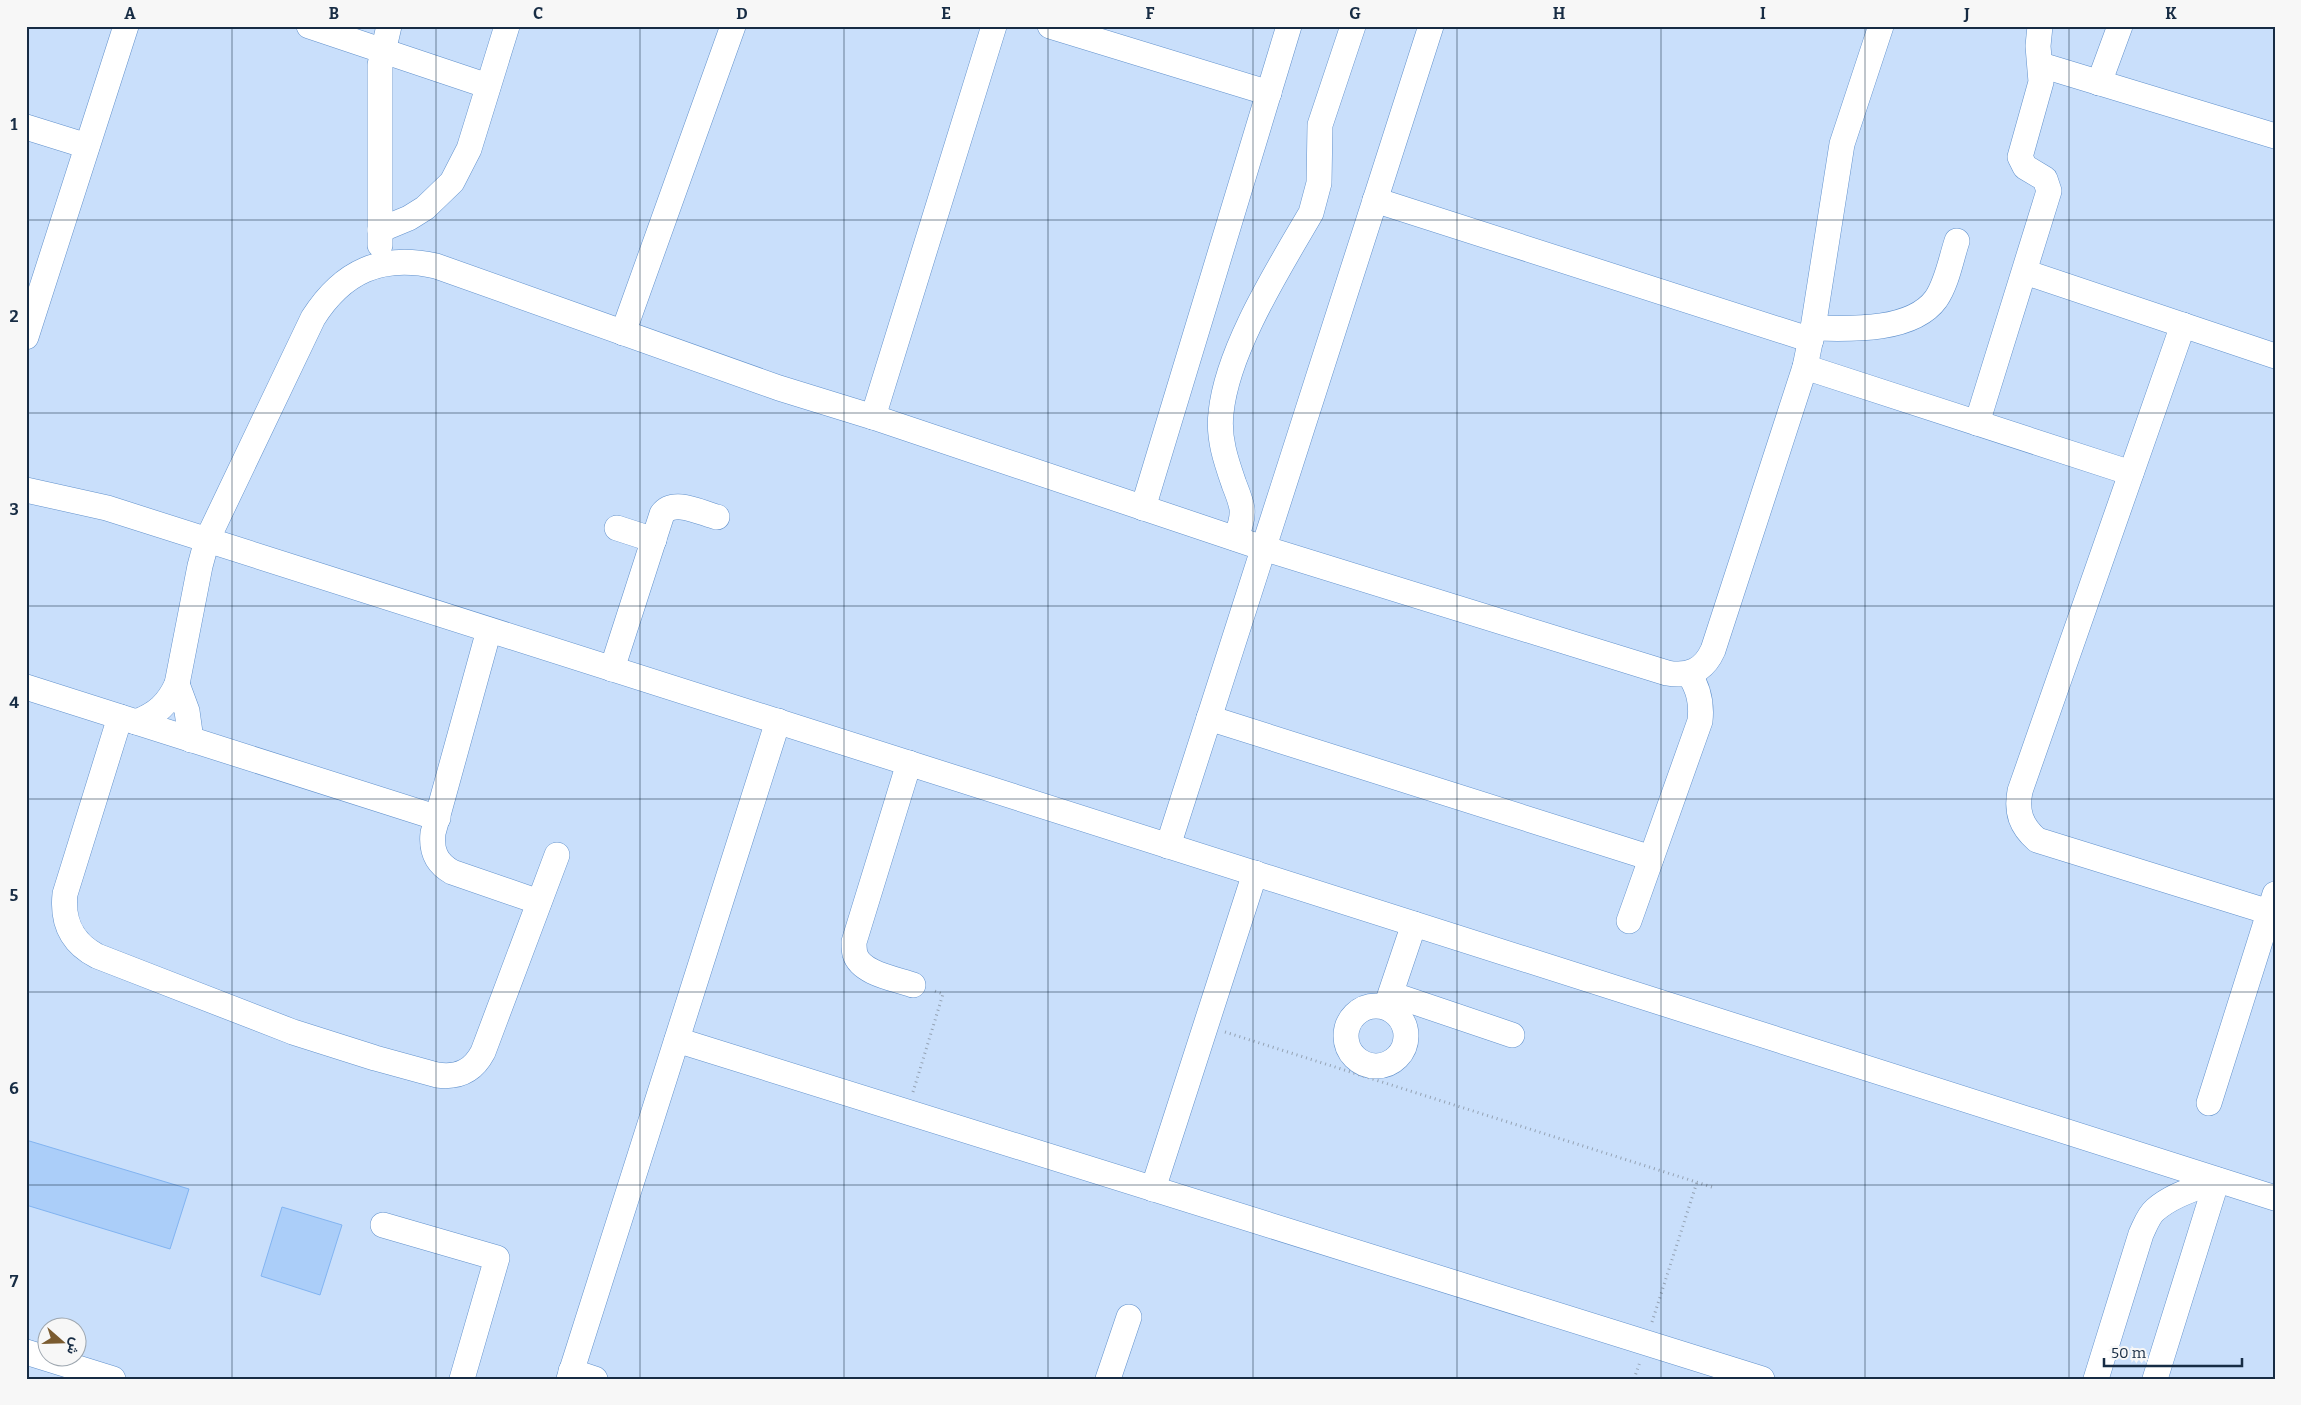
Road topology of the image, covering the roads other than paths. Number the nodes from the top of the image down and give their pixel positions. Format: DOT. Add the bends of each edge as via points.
graph roads {
  1 [pos="126,26"];
  2 [pos="309,26"];
  3 [pos="389,26"];
  4 [pos="507,26"];
  5 [pos="733,26"];
  6 [pos="994,26"];
  7 [pos="1050,26"];
  8 [pos="1289,26"];
  9 [pos="1353,26"];
  10 [pos="1430,26"];
  11 [pos="1880,26"];
  12 [pos="2040,26"];
  13 [pos="2120,26"];
  14 [pos="382,51"];
  15 [pos="2041,65"];
  16 [pos="2099,83"];
  17 [pos="488,86"];
  18 [pos="1269,93"];
  19 [pos="26,127"];
  20 [pos="2275,136"];
  21 [pos="87,146"];
  22 [pos="1375,200"];
  23 [pos="380,230"];
  24 [pos="1957,241"];
  25 [pos="380,264"];
  26 [pos="2025,272"];
  27 [pos="2182,325"];
  28 [pos="622,333"];
  29 [pos="1812,334"];
  30 [pos="26,337"];
  31 [pos="2275,356"];
  32 [pos="1805,367"];
  33 [pos="873,417"];
  34 [pos="1977,423"];
  35 [pos="2131,473"];
  36 [pos="26,490"];
  37 [pos="1142,508"];
  38 [pos="716,517"];
  39 [pos="618,528"];
  40 [pos="1235,538"];
  41 [pos="208,540"];
  42 [pos="654,540"];
  43 [pos="1263,548"];
  44 [pos="490,630"];
  45 [pos="612,669"];
  46 [pos="1690,674"];
  47 [pos="177,684"];
  48 [pos="26,687"];
  49 [pos="1209,718"];
  50 [pos="128,719"];
  51 [pos="778,721"];
  52 [pos="191,740"];
  53 [pos="909,763"];
  54 [pos="438,818"];
  55 [pos="1168,846"];
  56 [pos="557,855"];
  57 [pos="1651,858"];
  58 [pos="1255,873"];
  59 [pos="539,902"];
  60 [pos="2272,903"];
  61 [pos="1629,921"];
  62 [pos="1414,924"];
  63 [pos="914,985"];
  64 [pos="1389,1001"];
  65 [pos="1512,1035"];
  66 [pos="677,1040"];
  67 [pos="2209,1103"];
  68 [pos="2217,1180"];
  69 [pos="1153,1189"];
  70 [pos="2275,1198"];
  71 [pos="383,1225"];
  72 [pos="1129,1317"];
  73 [pos="26,1352"];
  74 [pos="570,1375"];
  75 [pos="113,1379"];
  76 [pos="462,1379"];
  77 [pos="595,1379"];
  78 [pos="1108,1379"];
  79 [pos="1762,1379"];
  80 [pos="2096,1379"];
  81 [pos="2155,1379"];
  1 -- 21 [label="street"];
  2 -- 14 [label="street"];
  3 -- 14 [label="street"];
  4 -- 17 [label="street"];
  5 -- 28 [label="street"];
  6 -- 33 [label="street"];
  7 -- 18 [label="street"];
  8 -- 18 [label="street"];
  9 -- 40 [label="street" via="1320,126 1316,198 1254,315 1222,400 1222,442 1242,509"];
  10 -- 22 [label="street"];
  11 -- 29 [label="street" via="1842,144"];
  12 -- 15 [label="street" via="2038,46"];
  13 -- 16 [label="street"];
  14 -- 17 [label="street"];
  14 -- 23 [label="street"];
  15 -- 16 [label="street"];
  15 -- 26 [label="street" via="2041,82 2020,157 2025,167 2045,179 2049,191"];
  16 -- 20 [label="street"];
  17 -- 23 [label="street" via="469,149 452,182 425,208"];
  18 -- 37 [label="street"];
  19 -- 21 [label="street"];
  21 -- 30 [label="street"];
  22 -- 29 [label="street"];
  22 -- 43 [label="street"];
  23 -- 25 [label="street"];
  24 -- 29 [label="street" via="1937,298 1923,312 1867,329"];
  25 -- 28 [label="street" via="418,262 436,266"];
  25 -- 41 [label="street" via="348,278 334,289 312,318"];
  26 -- 27 [label="street"];
  26 -- 34 [label="street"];
  27 -- 31 [label="street"];
  27 -- 35 [label="street"];
  28 -- 33 [label="street"];
  29 -- 32 [label="street"];
  32 -- 34 [label="street"];
  32 -- 46 [label="street" via="1713,650 1708,660"];
  33 -- 37 [label="street"];
  34 -- 35 [label="street"];
  35 -- 60 [label="street" via="2020,791 2020,819 2032,836 2050,846"];
  36 -- 41 [label="street" via="106,508"];
  37 -- 40 [label="street"];
  38 -- 42 [label="street" via="678,506 669,507 662,514"];
  39 -- 42 [label="street"];
  40 -- 43 [label="street"];
  41 -- 44 [label="street"];
  41 -- 47 [label="street"];
  42 -- 45 [label="street"];
  43 -- 46 [label="street" via="1667,673"];
  43 -- 49 [label="street"];
  44 -- 45 [label="street"];
  44 -- 54 [label="street"];
  45 -- 51 [label="street"];
  46 -- 57 [label="street" via="1701,701 1700,721"];
  47 -- 50 [label="street" via="171,697 150,717"];
  47 -- 52 [label="street" via="187,711"];
  48 -- 50 [label="street"];
  49 -- 55 [label="street"];
  49 -- 57 [label="street"];
  50 -- 52 [label="street"];
  50 -- 59 [label="street" via="63,907 65,919 77,942 97,956 293,1032 448,1077 470,1070 478,1062"];
  51 -- 53 [label="street"];
  51 -- 66 [label="street"];
  52 -- 54 [label="street"];
  53 -- 55 [label="street"];
  53 -- 63 [label="street" via="854,942 855,955 870,970"];
  54 -- 59 [label="street" via="433,851 444,867"];
  55 -- 58 [label="street"];
  56 -- 59 [label="street"];
  57 -- 61 [label="street"];
  58 -- 62 [label="street"];
  58 -- 69 [label="street"];
  60 -- 67 [label="street"];
  62 -- 64 [label="street"];
  62 -- 68 [label="street"];
  64 -- 64 [label="street" via="1405,1026 1406,1040 1402,1053 1392,1062 1364,1071 1347,1046 1350,1020 1360,1010"];
  64 -- 65 [label="street"];
  66 -- 69 [label="street"];
  66 -- 74 [label="street"];
  68 -- 70 [label="street"];
  68 -- 80 [label="street" via="2171,1200 2148,1219"];
  68 -- 81 [label="street"];
  69 -- 79 [label="street"];
  71 -- 76 [label="street" via="497,1258"];
  72 -- 78 [label="street"];
  73 -- 75 [label="street"];
  74 -- 77 [label="street"];
}
